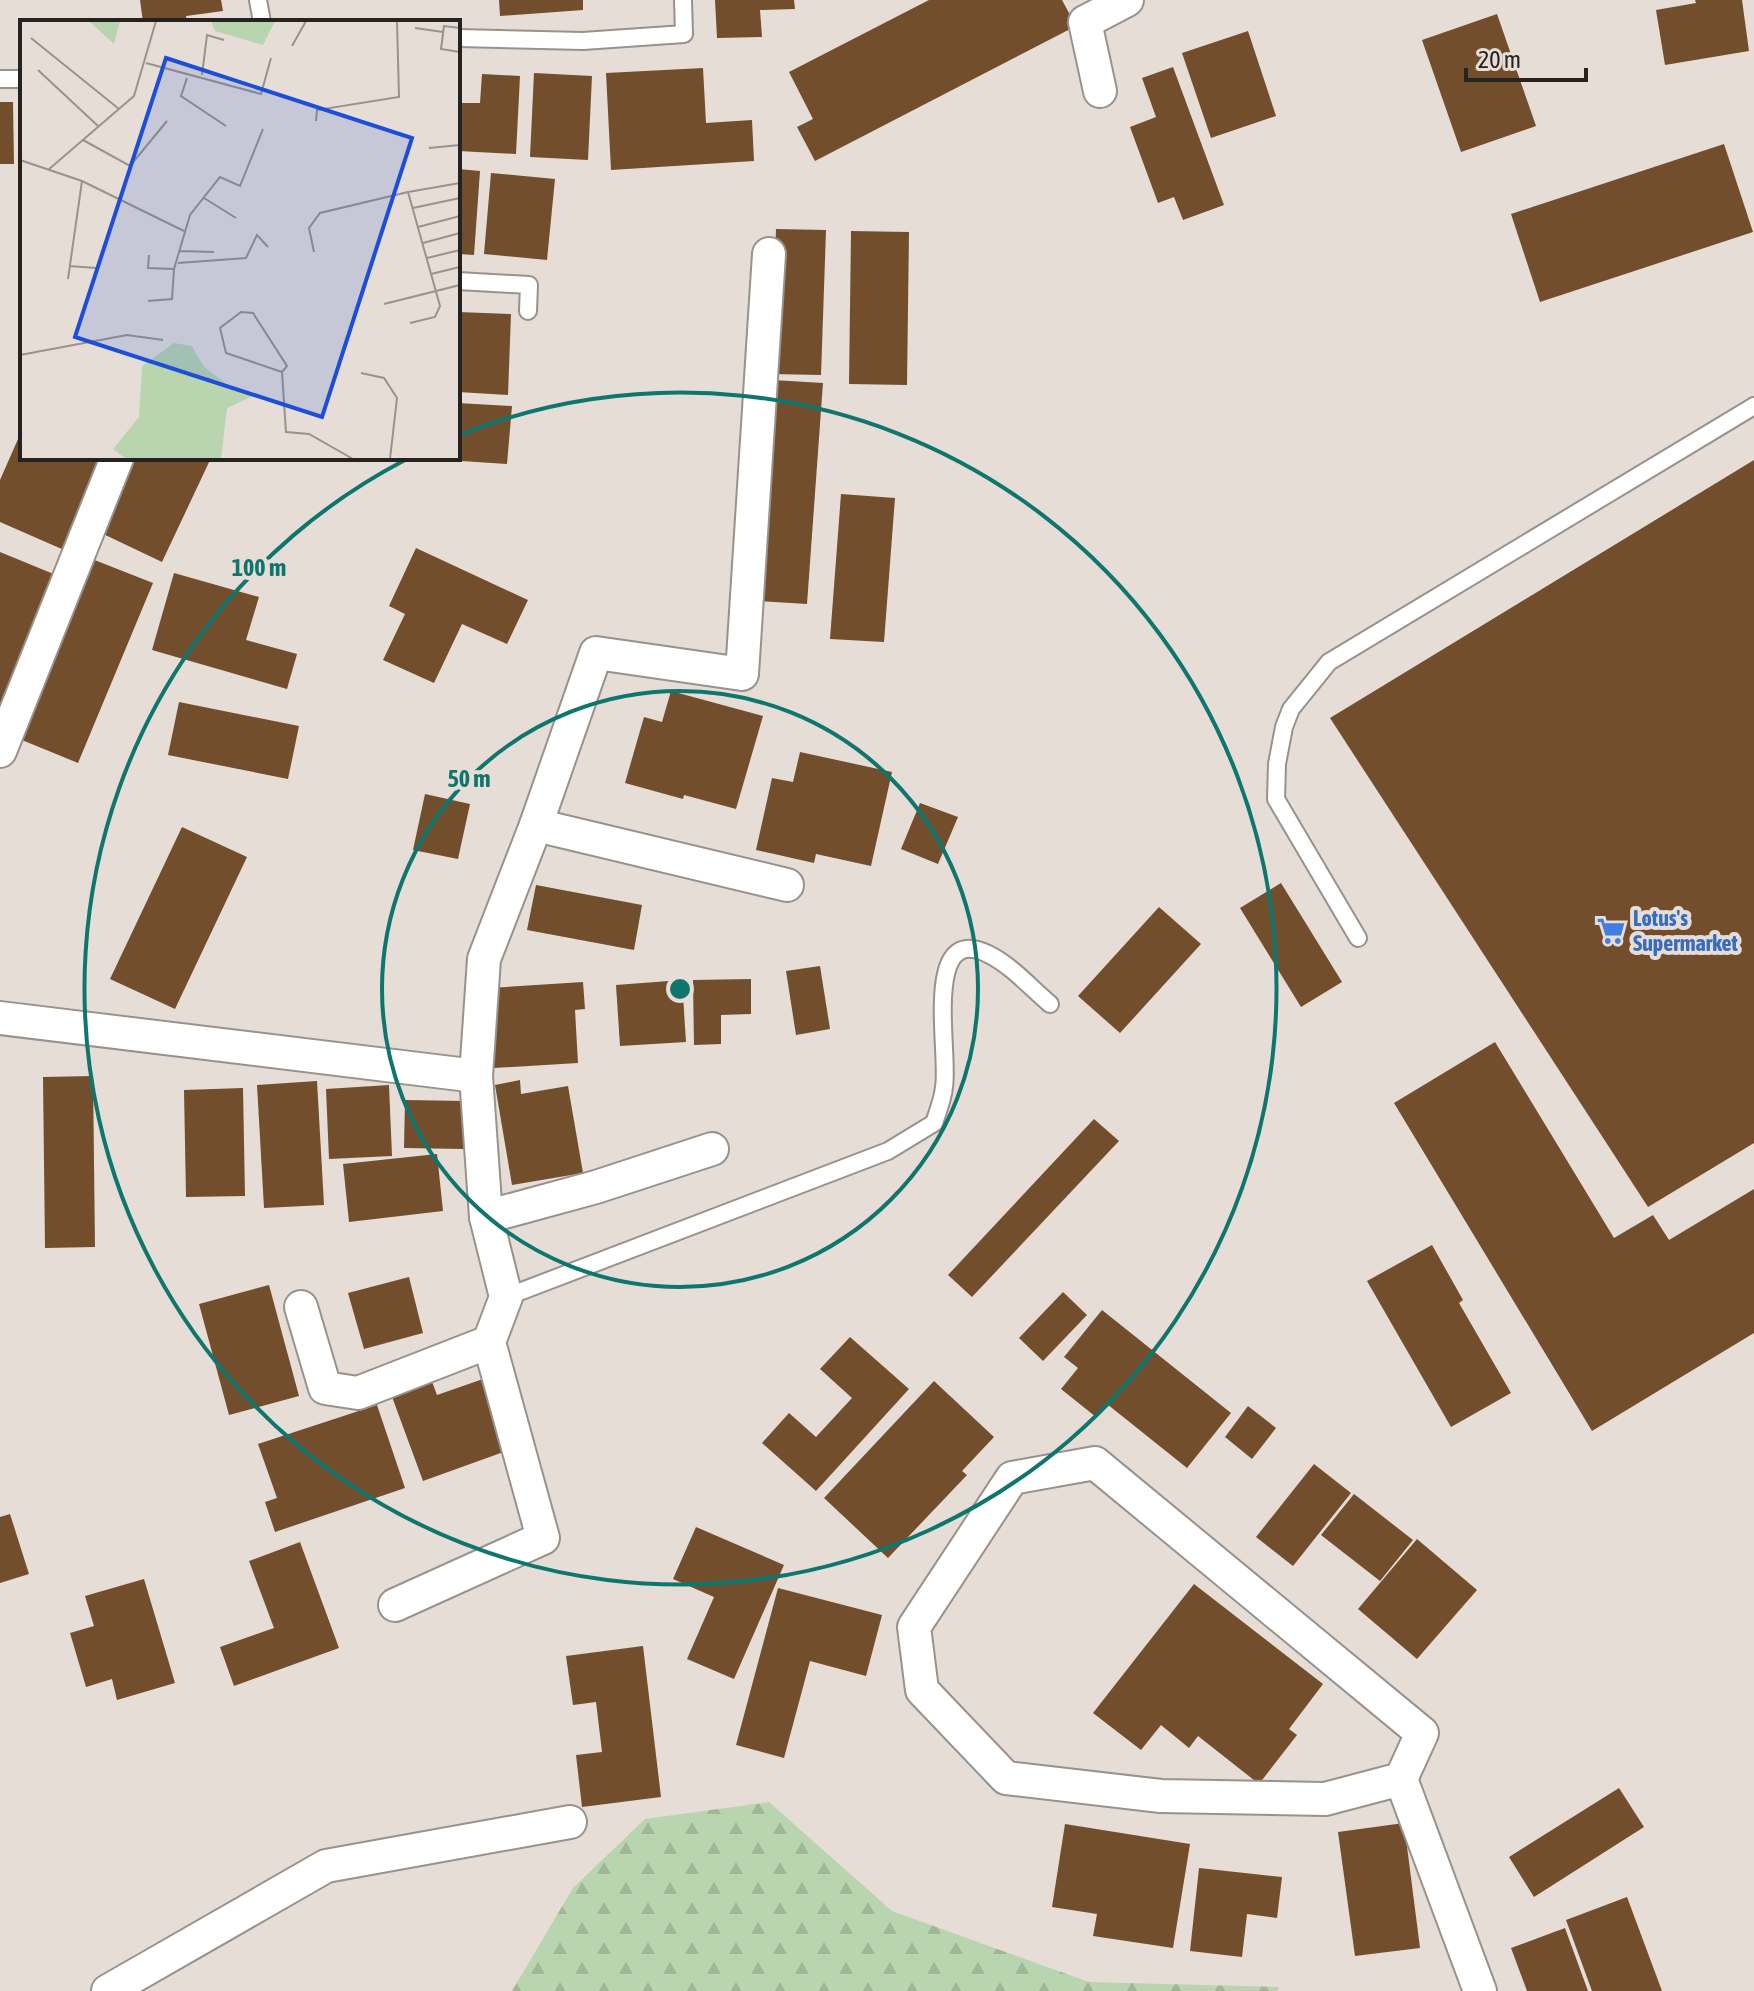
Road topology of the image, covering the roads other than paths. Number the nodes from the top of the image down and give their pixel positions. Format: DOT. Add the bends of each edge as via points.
graph roads {
  1 [pos="258,0"];
  2 [pos="683,0"];
  3 [pos="1127,0"];
  4 [pos="262,20"];
  5 [pos="460,38"];
  6 [pos="1100,91"];
  7 [pos="769,254"];
  8 [pos="460,281"];
  9 [pos="528,311"];
  10 [pos="1754,406"];
  11 [pos="116,460"];
  12 [pos="0,751"];
  13 [pos="536,825"];
  14 [pos="787,885"];
  15 [pos="1358,938"];
  16 [pos="1050,1004"];
  17 [pos="0,1018"];
  18 [pos="476,1076"];
  19 [pos="712,1149"];
  20 [pos="486,1217"];
  21 [pos="506,1297"];
  22 [pos="301,1307"];
  23 [pos="489,1342"];
  24 [pos="395,1605"];
  25 [pos="1401,1779"];
  26 [pos="570,1822"];
  27 [pos="108,1991"];
  28 [pos="1480,1991"];
  1 -- 4 [label="lane"];
  2 -- 5 [label="lane" via="684,34 583,41"];
  3 -- 6 [label="street" via="1085,22"];
  7 -- 13 [label="street" via="742,674 596,653"];
  8 -- 9 [label="lane" via="529,285"];
  10 -- 15 [label="lane" via="1329,662 1303,692 1278,746 1276,799"];
  11 -- 12 [label="street"];
  13 -- 14 [label="street"];
  13 -- 18 [label="street" via="484,959"];
  16 -- 21 [label="lane" via="987,953 966,947 955,951 947,962 945,1086 934,1123 888,1151"];
  17 -- 18 [label="street"];
  18 -- 20 [label="street"];
  19 -- 20 [label="street"];
  20 -- 21 [label="street"];
  21 -- 23 [label="street"];
  22 -- 23 [label="street" via="325,1388 358,1393"];
  23 -- 24 [label="street" via="543,1538"];
  25 -- 25 [label="street" via="1422,1733 1095,1463 1012,1478 914,1627 922,1690 1006,1778 1161,1796 1325,1799"];
  25 -- 28 [label="street"];
  26 -- 27 [label="street" via="326,1866"];
}
